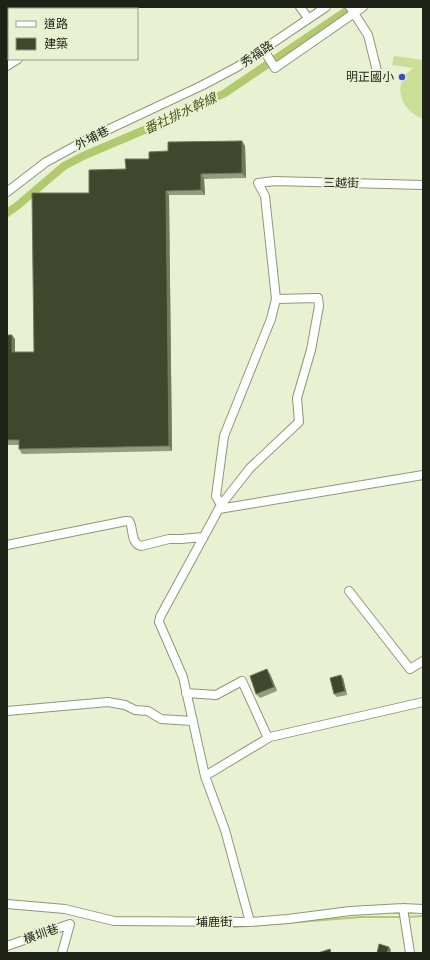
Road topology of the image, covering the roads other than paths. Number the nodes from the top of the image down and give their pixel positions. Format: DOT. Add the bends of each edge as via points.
graph roads {
  1 [pos="300,7"];
  2 [pos="326,7"];
  3 [pos="363,7"];
  4 [pos="352,10"];
  5 [pos="308,18"];
  6 [pos="263,49"];
  7 [pos="16,60"];
  8 [pos="7,66"];
  9 [pos="379,79"];
  10 [pos="184,94"];
  11 [pos="423,185"];
  12 [pos="7,192"];
  13 [pos="276,299"];
  14 [pos="423,475"];
  15 [pos="220,507"];
  16 [pos="203,537"];
  17 [pos="7,545"];
  18 [pos="349,591"];
  19 [pos="423,661"];
  20 [pos="186,693"];
  21 [pos="423,702"];
  22 [pos="7,711"];
  23 [pos="192,721"];
  24 [pos="268,738"];
  25 [pos="205,776"];
  26 [pos="7,904"];
  27 [pos="403,908"];
  28 [pos="423,909"];
  29 [pos="250,922"];
  30 [pos="7,946"];
  31 [pos="62,953"];
  32 [pos="410,953"];
  1 -- 5 [label="street"];
  2 -- 5 [label="street, 秀福路"];
  3 -- 4 [label="street"];
  4 -- 6 [label="street" via="275,68"];
  4 -- 9 [label="street" via="368,35"];
  5 -- 6 [label="street, 秀福路"];
  6 -- 10 [label="street, 秀福路" via="237,67"];
  7 -- 8 [label="street"];
  10 -- 12 [label="street, 外埔巷" via="88,139 46,162"];
  11 -- 13 [label="street, 三越街" via="258,182 265,196"];
  13 -- 15 [label="street" via="271,319 224,436 216,496"];
  13 -- 15 [label="street" via="318,298 319,306 311,350 297,398 299,422 250,468"];
  14 -- 15 [label="street"];
  15 -- 16 [label="street"];
  16 -- 17 [label="street" via="169,539 141,546 135,542 131,522 126,521"];
  16 -- 20 [label="street" via="159,622 183,677"];
  18 -- 19 [label="street" via="410,669"];
  20 -- 23 [label="street"];
  20 -- 24 [label="street" via="216,695 242,681"];
  21 -- 24 [label="street"];
  22 -- 23 [label="street" via="108,702 148,711 161,719"];
  23 -- 25 [label="street"];
  24 -- 25 [label="street"];
  25 -- 29 [label="street" via="225,830"];
  26 -- 29 [label="street, 埔鹿街" via="64,909 114,922"];
  27 -- 28 [label="street, 埔鹿街"];
  27 -- 29 [label="street, 埔鹿街"];
  27 -- 32 [label="street"];
  30 -- 31 [label="street, 橫圳巷" via="70,924"];
}
